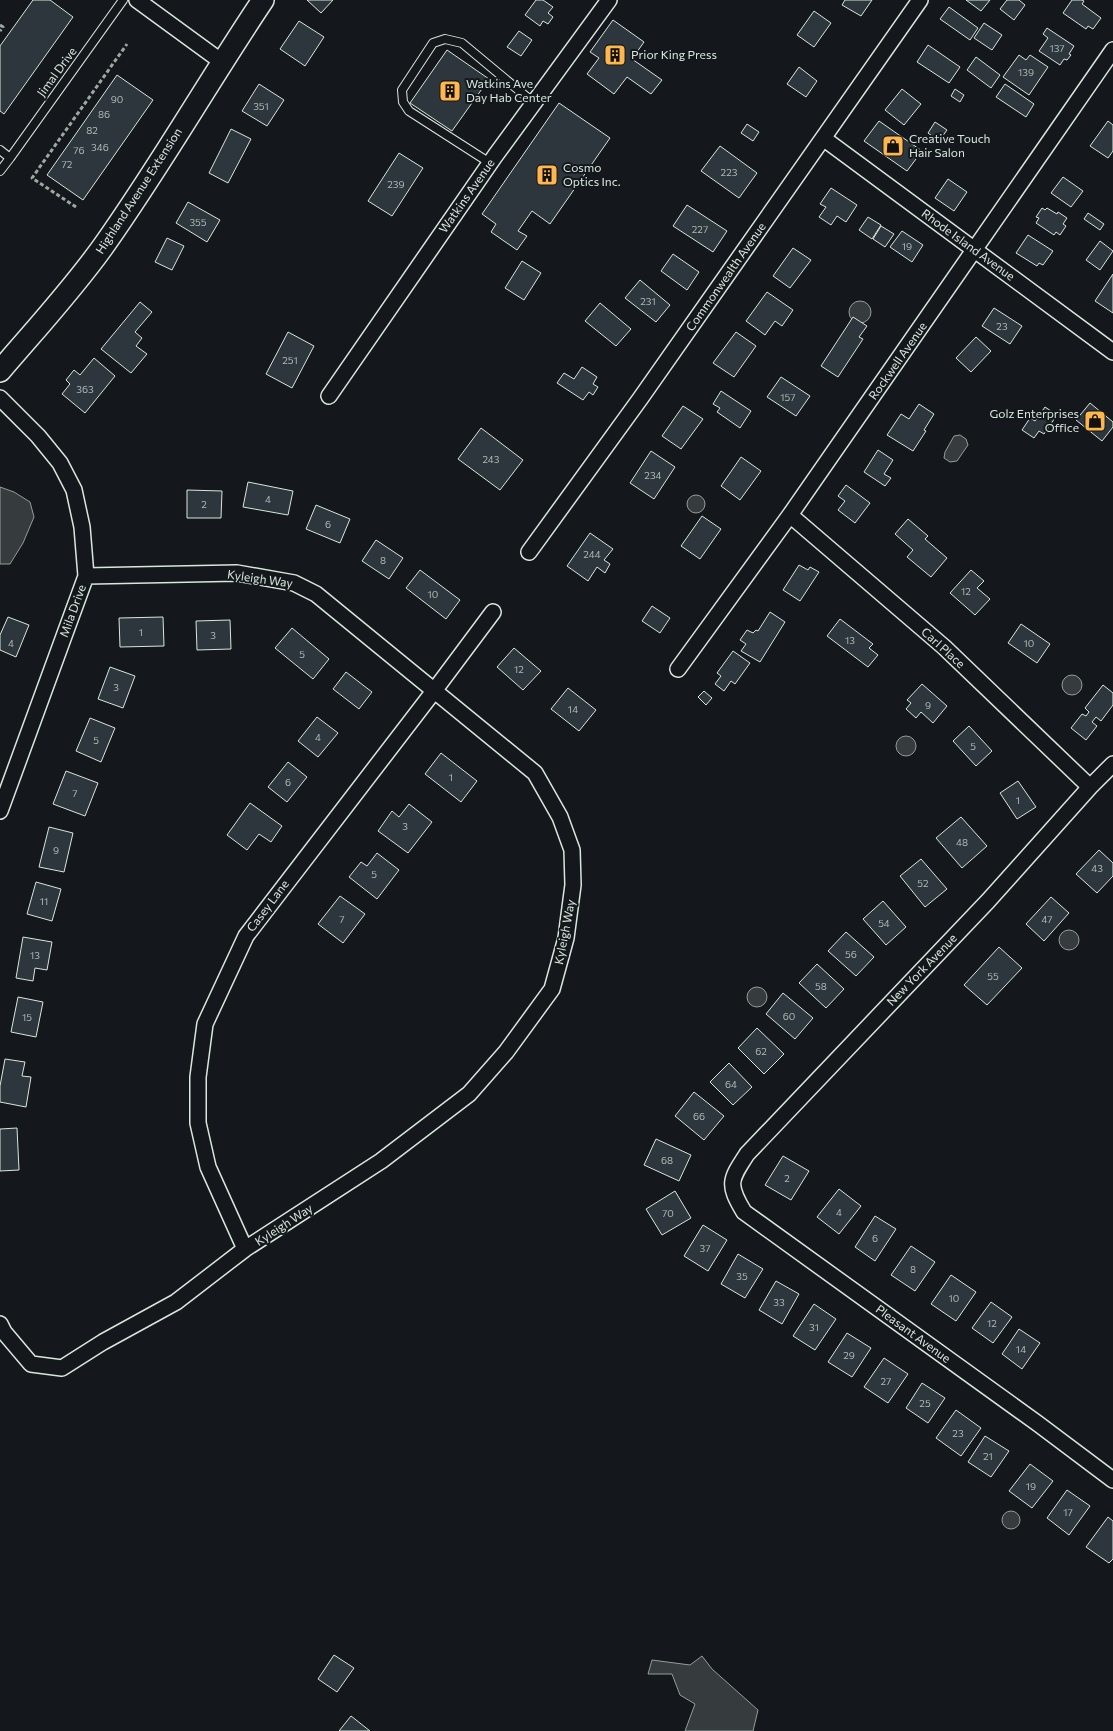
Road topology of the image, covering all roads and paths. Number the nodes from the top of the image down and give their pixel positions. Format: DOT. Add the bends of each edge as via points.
graph roads {
  1 [pos="122,0"];
  2 [pos="137,0"];
  3 [pos="263,0"];
  4 [pos="609,0"];
  5 [pos="920,0"];
  6 [pos="0,25"];
  7 [pos="0,31"];
  8 [pos="127,44"];
  9 [pos="1113,50"];
  10 [pos="222,62"];
  11 [pos="534,103"];
  12 [pos="823,138"];
  13 [pos="0,150"];
  14 [pos="10,158"];
  15 [pos="490,163"];
  16 [pos="0,171"];
  17 [pos="76,207"];
  18 [pos="976,250"];
  19 [pos="1113,352"];
  20 [pos="0,371"];
  21 [pos="329,396"];
  22 [pos="0,398"];
  23 [pos="790,515"];
  24 [pos="529,552"];
  25 [pos="86,576"];
  26 [pos="493,612"];
  27 [pos="678,669"];
  28 [pos="434,691"];
  29 [pos="1113,764"];
  30 [pos="1090,787"];
  31 [pos="0,811"];
  32 [pos="733,1176"];
  33 [pos="245,1250"];
  34 [pos="0,1324"];
  35 [pos="1113,1480"];
  1 -- 14 [label="lane, Jimal Drive"];
  2 -- 10 [label="street"];
  3 -- 10 [label="street, Highland Avenue Extension"];
  4 -- 11 [label="street, Watkins Avenue"];
  5 -- 12 [label="street, Commonwealth Avenue"];
  6 -- 7 [label="path" via="3,27"];
  8 -- 17 [label="path" via="32,178"];
  9 -- 18 [label="street, Rockwell Avenue"];
  10 -- 20 [label="street, Highland Avenue Extension" via="140,194 101,249 54,310"];
  11 -- 15 [label="street, Watkins Avenue"];
  11 -- 15 [label="lane" via="462,42 445,38 433,43 402,90 403,102 409,111"];
  12 -- 18 [label="street, Rhode Island Avenue"];
  12 -- 24 [label="street, Commonwealth Avenue"];
  13 -- 14 [label="lane"];
  14 -- 16 [label="lane, Jimal Drive"];
  15 -- 21 [label="street, Watkins Avenue"];
  18 -- 19 [label="street, Rhode Island Avenue"];
  18 -- 23 [label="street, Rockwell Avenue"];
  22 -- 25 [label="street, Mila Drive" via="60,463 74,490 82,527"];
  23 -- 27 [label="street, Rockwell Avenue"];
  23 -- 30 [label="street, Carl Place" via="944,647"];
  25 -- 28 [label="street, Kyleigh Way" via="236,573 294,583 316,594"];
  25 -- 31 [label="street, Mila Drive"];
  26 -- 28 [label="street, Casey Lane"];
  28 -- 33 [label="street, Casey Lane" via="246,936 205,1024 198,1077 198,1123 208,1167"];
  28 -- 33 [label="street, Kyleigh Way" via="535,774 560,817 572,850 574,885 566,938 552,989 506,1052 469,1094 357,1178"];
  29 -- 30 [label="street, New York Avenue"];
  30 -- 32 [label="street, New York Avenue" via="988,902 747,1154"];
  32 -- 35 [label="street, Pleasant Avenue" via="734,1196 744,1212"];
  33 -- 34 [label="street, Kyleigh Way" via="176,1302 62,1368 31,1364"];
}
